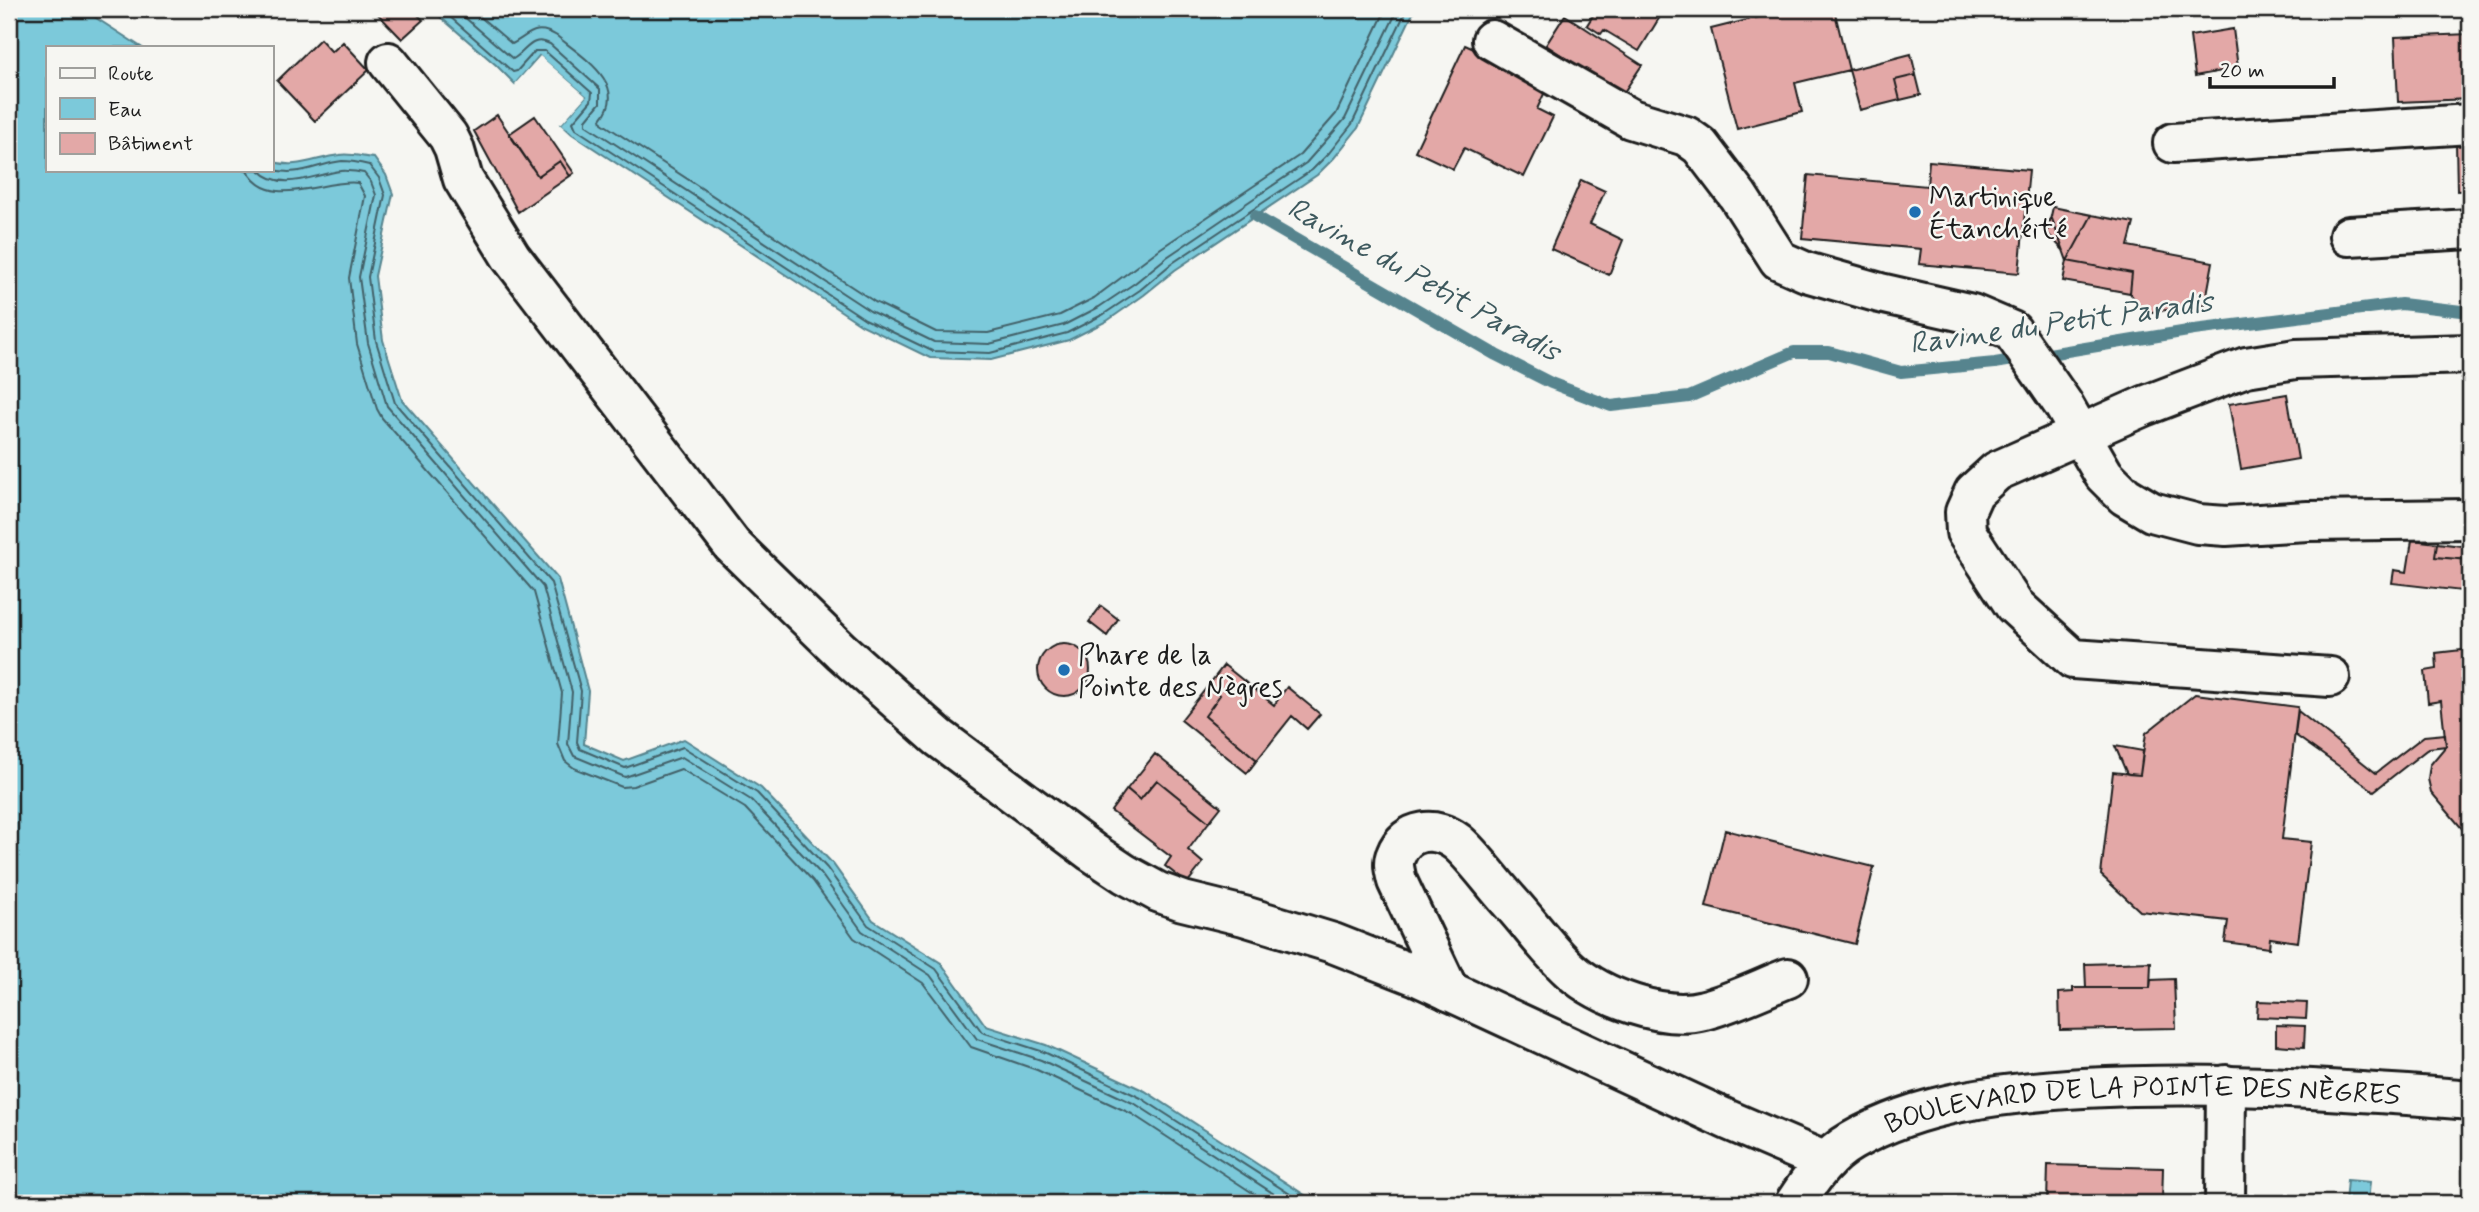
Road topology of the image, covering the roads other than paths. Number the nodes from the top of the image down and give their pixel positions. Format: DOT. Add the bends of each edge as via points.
graph roads {
  1 [pos="1492,40"];
  2 [pos="388,62"];
  3 [pos="2470,124"];
  4 [pos="2174,144"];
  5 [pos="2470,229"];
  6 [pos="2349,236"];
  7 [pos="2470,354"];
  8 [pos="2081,434"];
  9 [pos="2470,519"];
  10 [pos="2330,677"];
  11 [pos="1788,978"];
  12 [pos="1449,991"];
  13 [pos="2227,1085"];
  14 [pos="2470,1100"];
  15 [pos="1812,1188"];
  16 [pos="2225,1203"];
  1 -- 8 [label="street" via="1631,119 1686,136 1700,146 1779,260 1880,293 1972,314 2012,331"];
  2 -- 12 [label="street" via="448,136 463,178 511,257 732,545 937,737 1092,852 1158,892 1333,943"];
  3 -- 4 [label="street"];
  5 -- 6 [label="street"];
  7 -- 8 [label="street" via="2296,359 2246,367"];
  8 -- 9 [label="street" via="2104,475 2125,496 2152,512 2198,524"];
  8 -- 10 [label="street" via="1997,471 1974,492 1965,512 1966,532 2014,605 2073,659"];
  11 -- 12 [label="street" via="1703,1011 1672,1014 1611,995 1571,971 1457,842 1430,830 1404,841 1395,856 1396,874"];
  12 -- 15 [label="street" via="1728,1120"];
  13 -- 14 [label="street, BOULEVARD DE LA POINTE DES NÈGRES"];
  13 -- 15 [label="street, BOULEVARD DE LA POINTE DES NÈGRES" via="2033,1091 1949,1104 1850,1142"];
  13 -- 16 [label="street"];
}
